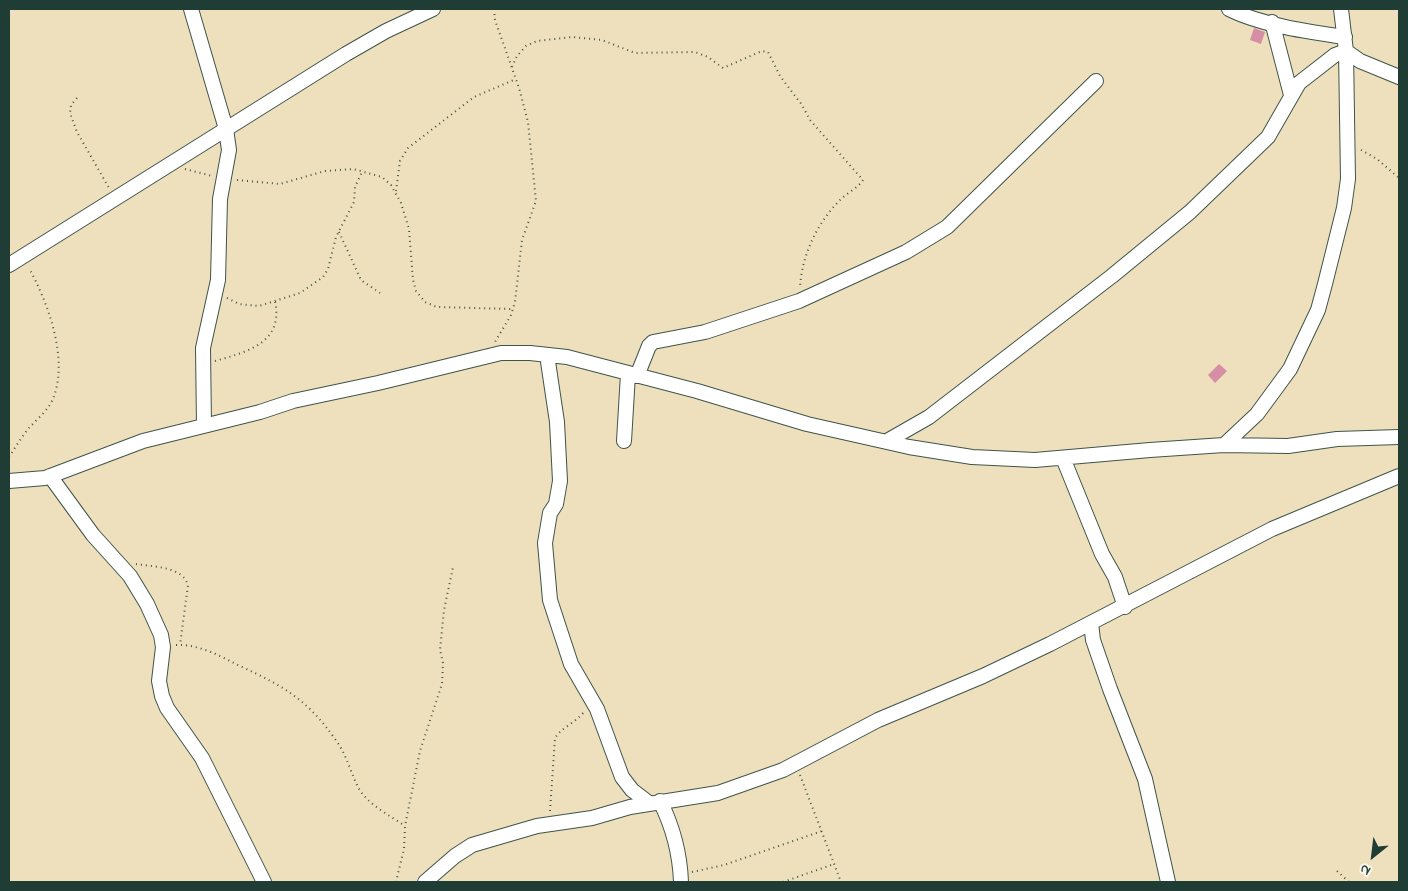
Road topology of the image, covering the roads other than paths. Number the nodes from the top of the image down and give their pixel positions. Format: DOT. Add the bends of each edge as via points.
graph roads {
  1 [pos="191,9"];
  2 [pos="433,9"];
  3 [pos="1229,9"];
  4 [pos="1341,9"];
  5 [pos="1272,22"];
  6 [pos="1346,44"];
  7 [pos="1399,77"];
  8 [pos="1096,81"];
  9 [pos="1291,96"];
  10 [pos="226,129"];
  11 [pos="9,265"];
  12 [pos="547,355"];
  13 [pos="633,375"];
  14 [pos="204,425"];
  15 [pos="1399,437"];
  16 [pos="624,441"];
  17 [pos="886,441"];
  18 [pos="1224,445"];
  19 [pos="1063,458"];
  20 [pos="50,476"];
  21 [pos="1399,476"];
  22 [pos="9,481"];
  23 [pos="1125,607"];
  24 [pos="1092,623"];
  25 [pos="655,802"];
  26 [pos="680,878"];
  27 [pos="264,882"];
  28 [pos="425,882"];
  29 [pos="1168,882"];
  1 -- 10 [label="street"];
  2 -- 10 [label="street" via="346,54"];
  3 -- 5 [label="street"];
  4 -- 6 [label="street"];
  5 -- 6 [label="street"];
  5 -- 9 [label="street"];
  6 -- 7 [label="street" via="1360,60"];
  6 -- 9 [label="street" via="1302,80"];
  6 -- 18 [label="street" via="1348,179 1344,208 1318,310 1290,369 1257,414"];
  8 -- 13 [label="street" via="947,226 906,252 799,301 705,332 653,342"];
  9 -- 17 [label="street" via="1268,137 1190,212 929,417"];
  10 -- 11 [label="street"];
  10 -- 14 [label="street" via="228,159 220,199 216,292 203,348"];
  12 -- 13 [label="street" via="567,357"];
  12 -- 14 [label="street" via="501,353"];
  12 -- 25 [label="street" via="557,422 560,481 546,532 550,600 571,664 592,699 622,777 632,790"];
  13 -- 16 [label="street"];
  13 -- 17 [label="street" via="807,424"];
  14 -- 20 [label="street" via="124,448"];
  15 -- 18 [label="street" via="1337,439 1288,446"];
  17 -- 19 [label="street" via="972,457 1009,460"];
  18 -- 19 [label="street"];
  19 -- 23 [label="street"];
  20 -- 22 [label="street"];
  20 -- 27 [label="street" via="93,535 130,576 147,604 161,635 163,647 159,681 167,708 202,758"];
  21 -- 23 [label="street" via="1272,530"];
  23 -- 24 [label="street"];
  24 -- 25 [label="street" via="983,676 878,720 796,764 718,793"];
  24 -- 29 [label="street" via="1094,640 1110,689 1145,779"];
  25 -- 26 [label="street" via="674,835"];
  25 -- 28 [label="street" via="472,845"];
}
